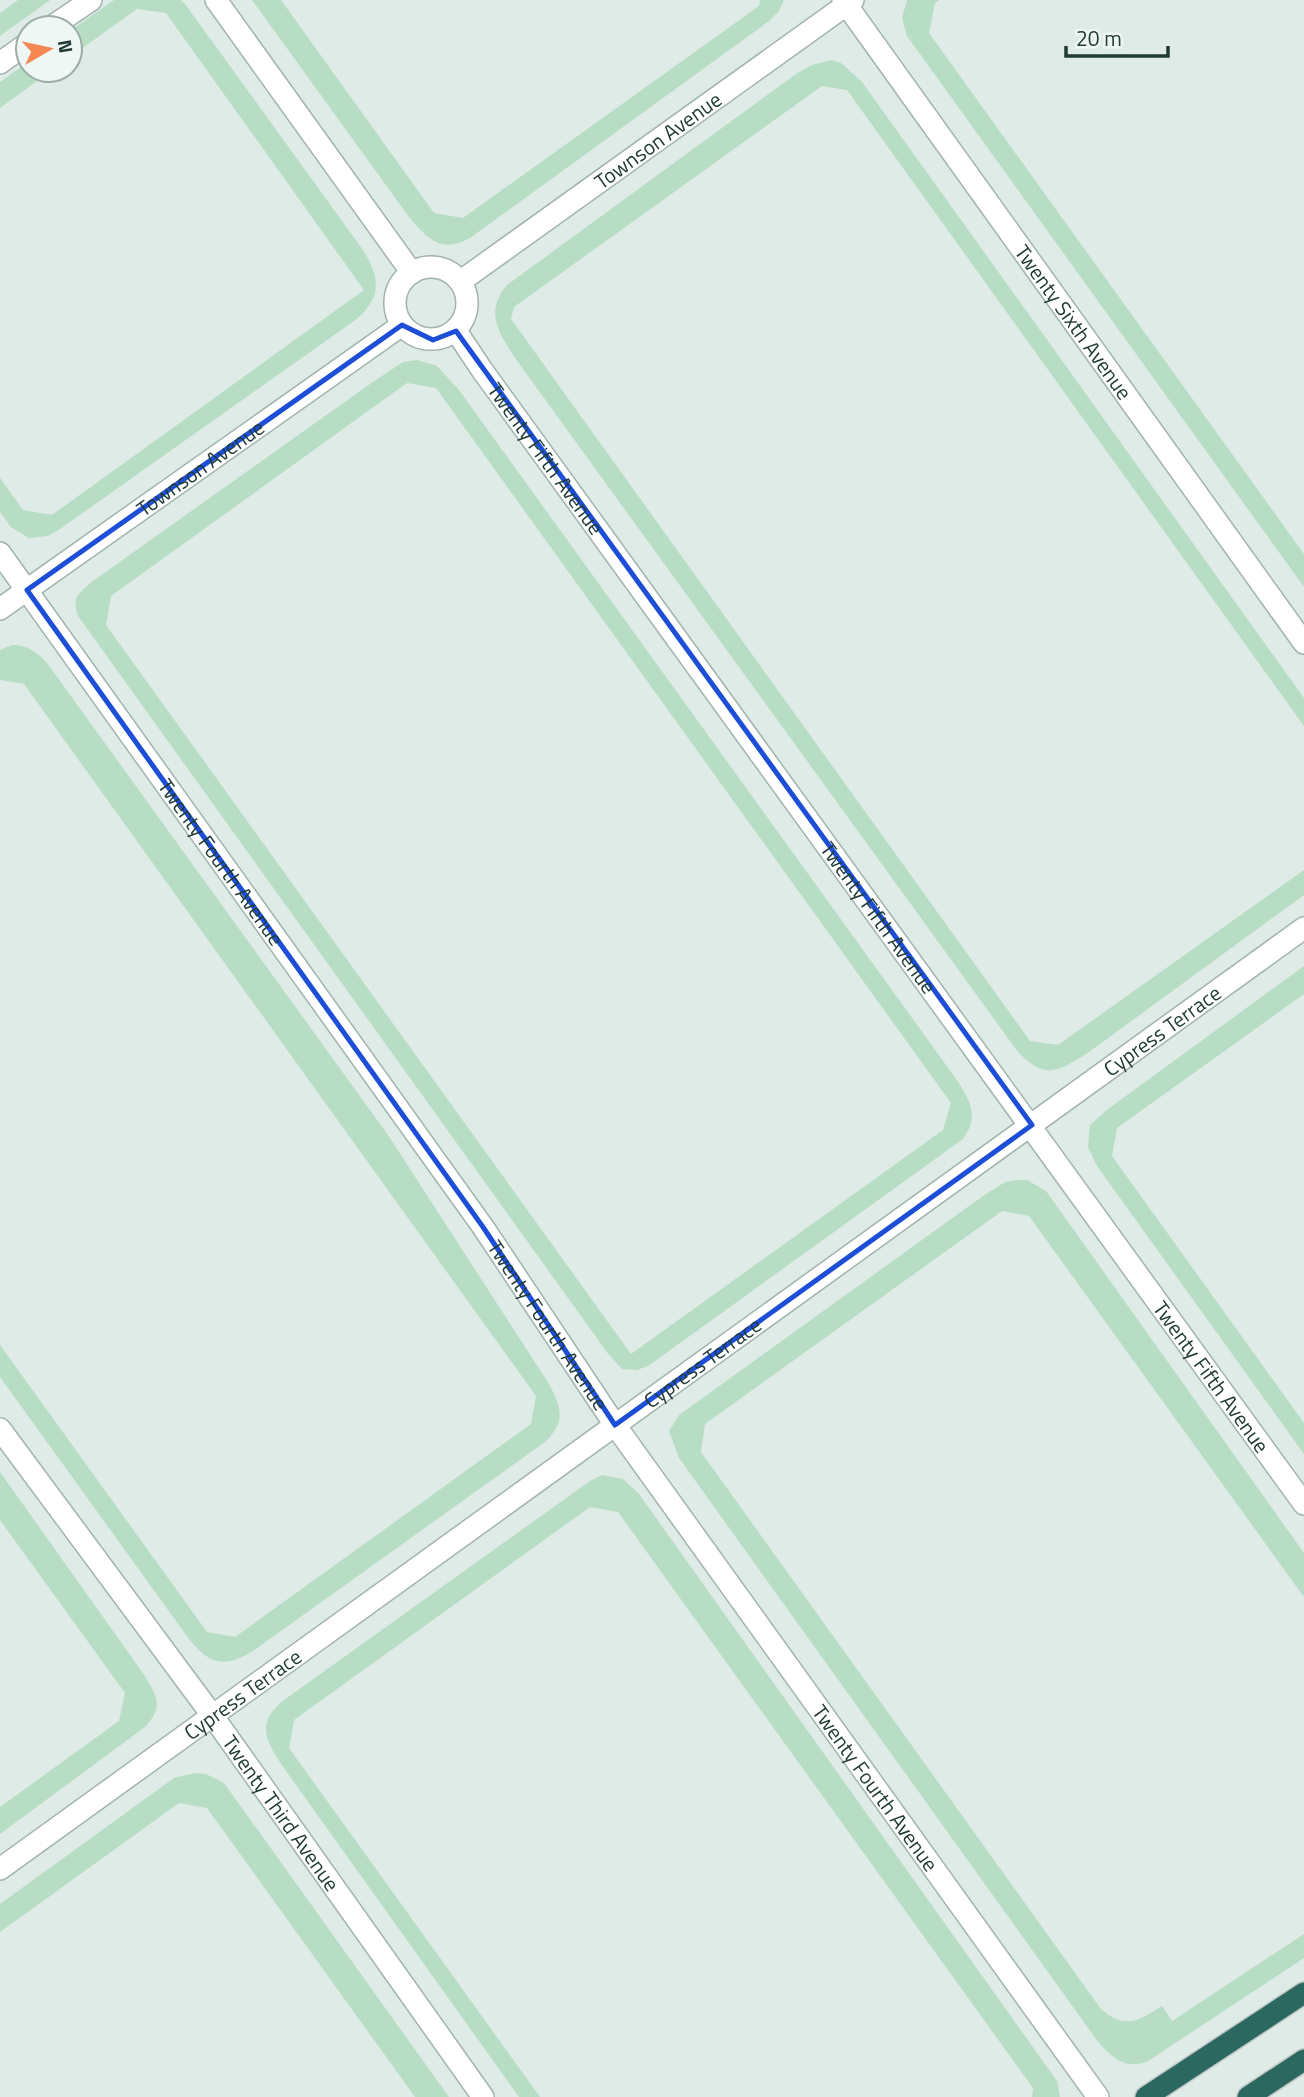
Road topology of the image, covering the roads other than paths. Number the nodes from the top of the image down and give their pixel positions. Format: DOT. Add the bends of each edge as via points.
graph roads {
  1 [pos="91,0"];
  2 [pos="216,0"];
  3 [pos="847,2"];
  4 [pos="70,14"];
  5 [pos="412,272"];
  6 [pos="461,281"];
  7 [pos="402,325"];
  8 [pos="456,331"];
  9 [pos="0,553"];
  10 [pos="27,590"];
  11 [pos="0,609"];
  12 [pos="1304,643"];
  13 [pos="1304,928"];
  14 [pos="1032,1125"];
  15 [pos="615,1424"];
  16 [pos="0,1429"];
  17 [pos="1304,1504"];
  18 [pos="212,1715"];
  19 [pos="0,1869"];
  20 [pos="1304,1993"];
  21 [pos="1304,2060"];
  22 [pos="483,2097"];
  23 [pos="1098,2097"];
  24 [pos="1146,2097"];
  25 [pos="1248,2097"];
  1 -- 4 [label="street"];
  2 -- 5 [label="street"];
  3 -- 6 [label="street, Townson Avenue"];
  3 -- 12 [label="street, Twenty Sixth Avenue"];
  5 -- 6 [label="street" via="433,267"];
  5 -- 7 [label="street" via="397,291 395,302"];
  6 -- 8 [label="street" via="468,302"];
  7 -- 8 [label="street" via="421,339 433,340"];
  7 -- 10 [label="street, Townson Avenue"];
  8 -- 14 [label="street, Twenty Fifth Avenue"];
  9 -- 10 [label="street, Twenty Fourth Avenue"];
  10 -- 11 [label="street, Townson Avenue"];
  10 -- 15 [label="street, Twenty Fourth Avenue" via="483,1227"];
  13 -- 14 [label="street, Cypress Terrace"];
  14 -- 15 [label="street, Cypress Terrace"];
  14 -- 17 [label="street, Twenty Fifth Avenue"];
  15 -- 18 [label="street, Cypress Terrace"];
  15 -- 23 [label="street, Twenty Fourth Avenue"];
  16 -- 18 [label="street, Twenty Third Avenue"];
  18 -- 19 [label="street, Cypress Terrace"];
  18 -- 22 [label="street, Twenty Third Avenue"];
  20 -- 24 [label="highway"];
  21 -- 25 [label="highway"];
}
